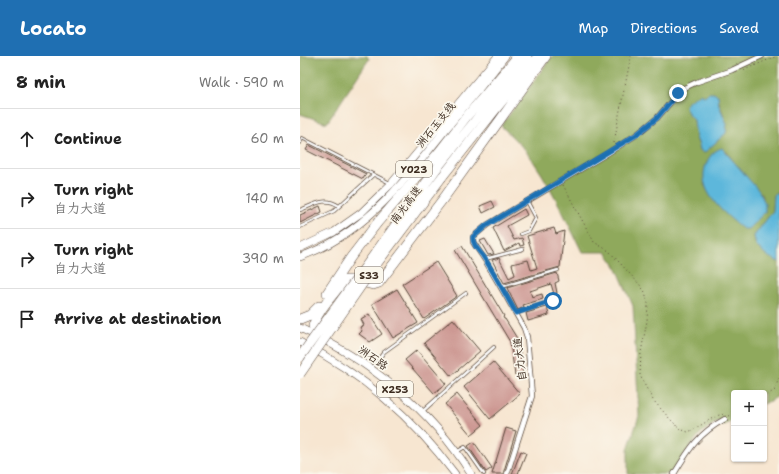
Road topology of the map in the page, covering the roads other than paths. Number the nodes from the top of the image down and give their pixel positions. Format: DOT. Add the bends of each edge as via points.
graph roads {
  1 [pos="498,56"];
  2 [pos="506,56"];
  3 [pos="518,56"];
  4 [pos="527,56"];
  5 [pos="538,56"];
  6 [pos="546,56"];
  7 [pos="762,56"];
  8 [pos="300,143"];
  9 [pos="373,175"];
  10 [pos="391,184"];
  11 [pos="527,201"];
  12 [pos="339,206"];
  13 [pos="300,210"];
  14 [pos="300,227"];
  15 [pos="521,234"];
  16 [pos="300,248"];
  17 [pos="522,249"];
  18 [pos="300,256"];
  19 [pos="485,260"];
  20 [pos="558,270"];
  21 [pos="501,287"];
  22 [pos="466,293"];
  23 [pos="553,301"];
  24 [pos="516,313"];
  25 [pos="300,319"];
  26 [pos="300,328"];
  27 [pos="318,336"];
  28 [pos="300,342"];
  29 [pos="494,347"];
  30 [pos="300,357"];
  31 [pos="370,369"];
  32 [pos="300,374"];
  33 [pos="421,413"];
  34 [pos="725,419"];
  35 [pos="456,452"];
  36 [pos="454,474"];
  37 [pos="471,474"];
  38 [pos="484,474"];
  39 [pos="507,474"];
  40 [pos="674,474"];
  1 -- 10 [label="main road, 洲石玉支线 / Y023"];
  2 -- 18 [label="main road, 洲石玉支线 / Y023" via="391,195 366,219 338,239"];
  3 -- 25 [label="highway" via="378,222 319,306 310,315"];
  4 -- 30 [label="highway, 南光高速 / S33, bridge" via="434,172"];
  5 -- 32 [label="highway, 南光高速 / S33, bridge" via="372,270"];
  6 -- 27 [label="highway" via="446,195 379,282 373,285 346,280 340,286 316,319 314,326"];
  7 -- 11 [label="street, 自力大道" via="682,89 657,118 636,135"];
  8 -- 9 [label="lane" via="302,138"];
  9 -- 10 [label="lane"];
  9 -- 12 [label="lane"];
  10 -- 16 [label="main road, 洲石玉支线 / Y023" via="361,213 334,232"];
  11 -- 15 [label="lane" via="536,218 529,231"];
  11 -- 19 [label="street, 自力大道" via="475,235 473,242"];
  12 -- 13 [label="lane" via="324,201"];
  12 -- 14 [label="lane" via="334,212"];
  17 -- 19 [label="lane"];
  19 -- 21 [label="street, 自力大道"];
  20 -- 21 [label="lane"];
  21 -- 24 [label="street, 自力大道"];
  22 -- 31 [label="lane" via="384,352"];
  23 -- 24 [label="lane"];
  24 -- 39 [label="street, 自力大道" via="527,337 532,393"];
  26 -- 27 [label="main road, 洲石路 / X253"];
  27 -- 31 [label="main road, 洲石路 / X253"];
  28 -- 36 [label="main road, X253" via="354,374 392,403 420,432"];
  29 -- 33 [label="lane"];
  31 -- 33 [label="main road, 洲石路 / X253"];
  33 -- 35 [label="main road, 洲石路 / X253"];
  34 -- 40 [label="street" via="702,434"];
  35 -- 37 [label="main road, 洲石路 / X253"];
  35 -- 38 [label="lane" via="465,446"];
}
